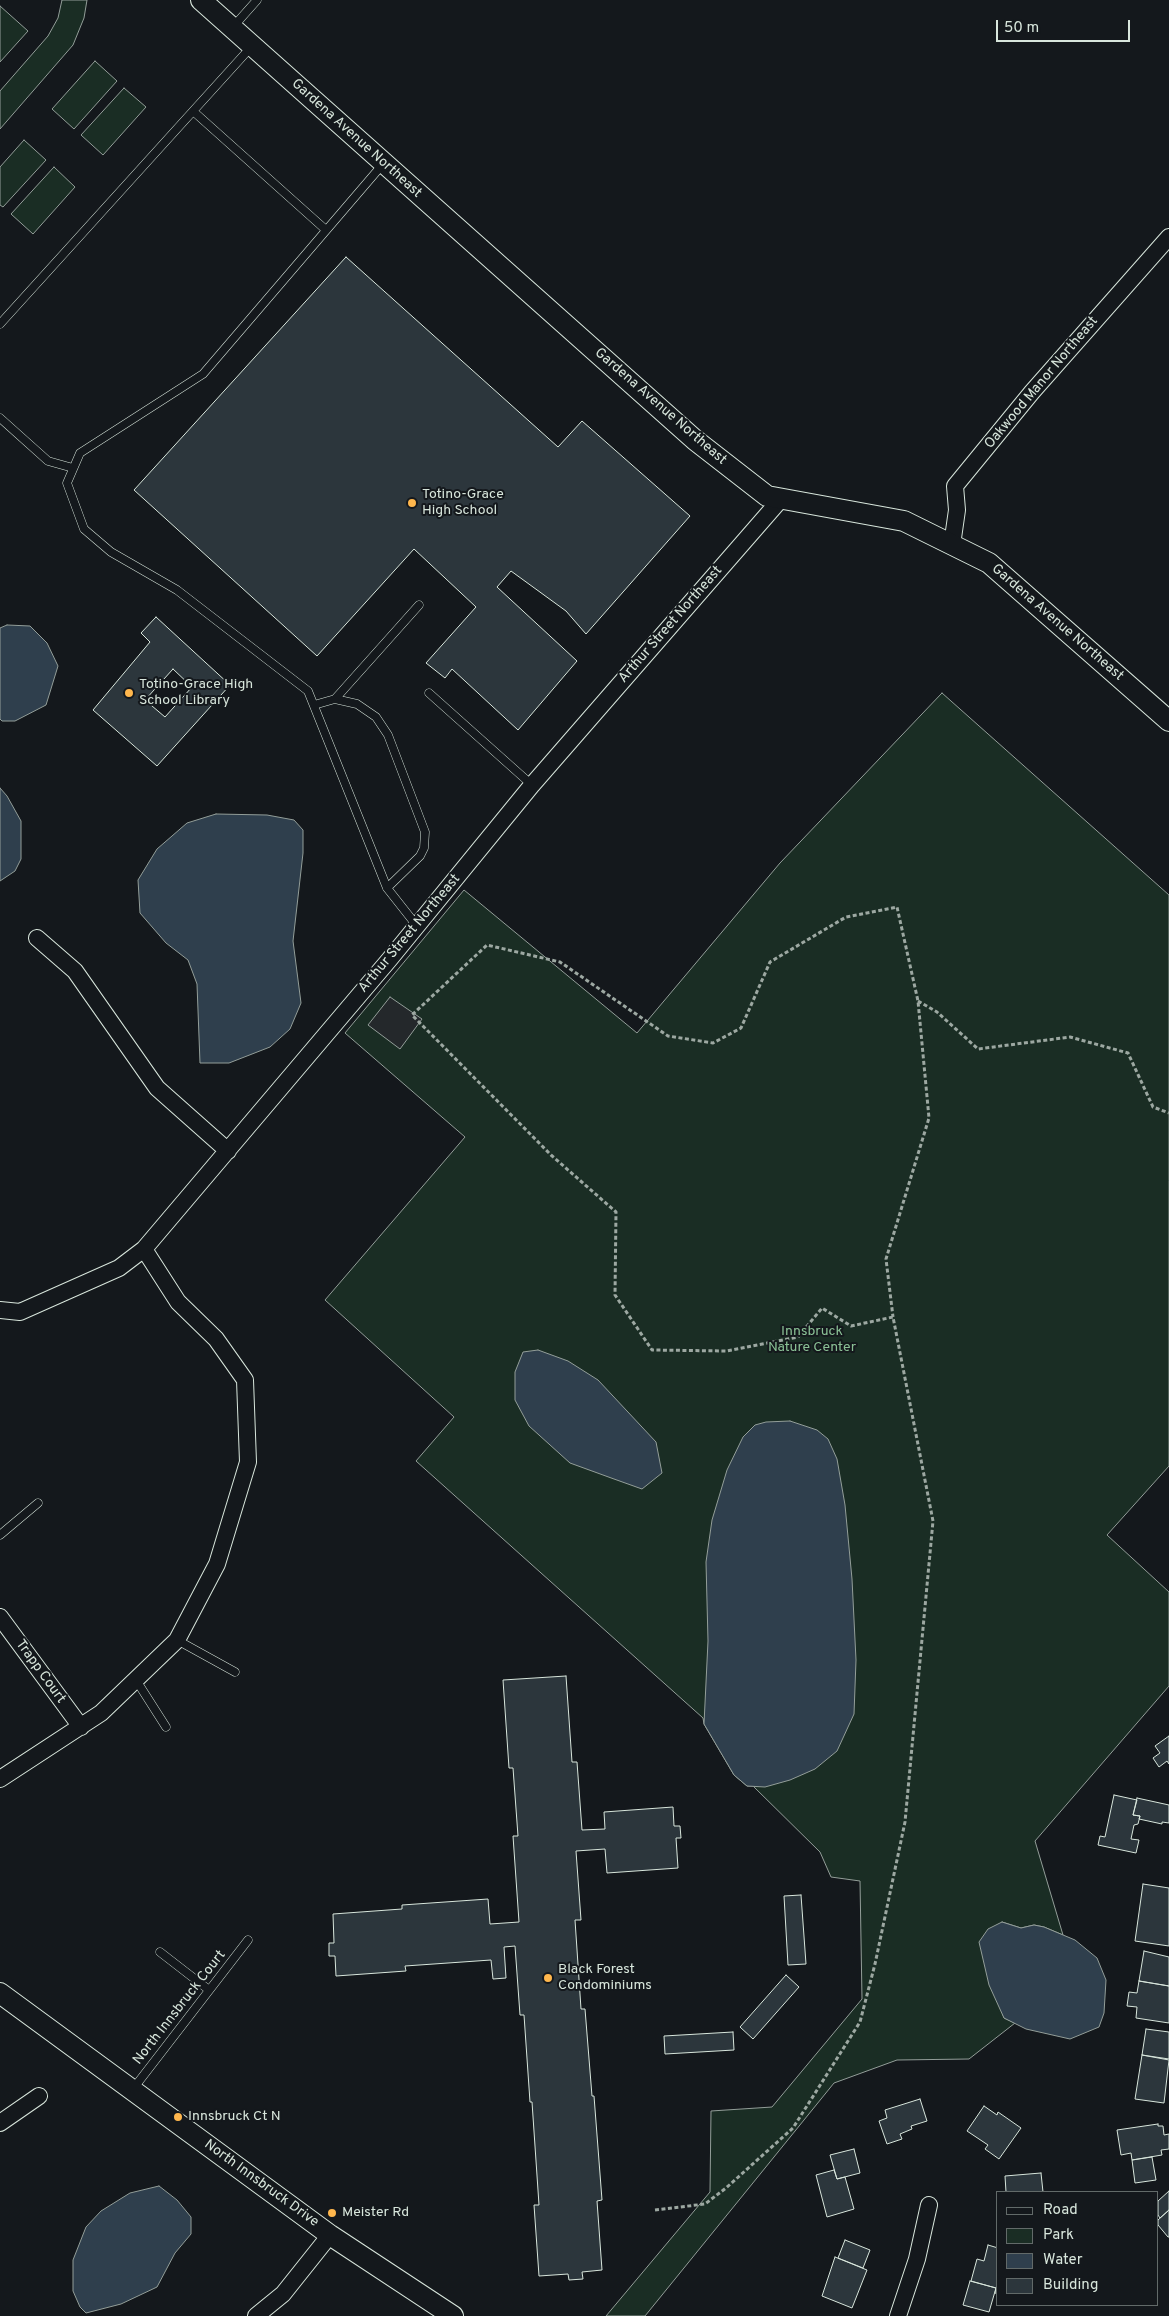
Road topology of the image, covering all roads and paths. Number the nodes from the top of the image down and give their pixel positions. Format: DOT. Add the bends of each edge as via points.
graph roads {
  1 [pos="201,0"];
  2 [pos="257,0"];
  3 [pos="232,28"];
  4 [pos="252,46"];
  5 [pos="193,111"];
  6 [pos="384,164"];
  7 [pos="326,230"];
  8 [pos="1169,236"];
  9 [pos="0,324"];
  10 [pos="0,418"];
  11 [pos="73,468"];
  12 [pos="781,499"];
  13 [pos="952,545"];
  14 [pos="419,605"];
  15 [pos="428,693"];
  16 [pos="335,699"];
  17 [pos="314,705"];
  18 [pos="1169,721"];
  19 [pos="532,785"];
  20 [pos="387,888"];
  21 [pos="417,926"];
  22 [pos="38,938"];
  23 [pos="918,1001"];
  24 [pos="1169,1113"];
  25 [pos="228,1150"];
  26 [pos="144,1249"];
  27 [pos="0,1310"];
  28 [pos="893,1316"];
  29 [pos="38,1503"];
  30 [pos="0,1535"];
  31 [pos="0,1618"];
  32 [pos="177,1640"];
  33 [pos="235,1672"];
  34 [pos="136,1680"];
  35 [pos="80,1727"];
  36 [pos="166,1727"];
  37 [pos="0,1779"];
  38 [pos="248,1940"];
  39 [pos="160,1952"];
  40 [pos="209,1990"];
  41 [pos="0,1993"];
  42 [pos="132,2090"];
  43 [pos="39,2096"];
  44 [pos="0,2123"];
  45 [pos="929,2204"];
  46 [pos="655,2210"];
  47 [pos="330,2235"];
  48 [pos="256,2316"];
  49 [pos="453,2316"];
  50 [pos="898,2316"];
  1 -- 3 [label="street, Gardena Avenue Northeast"];
  2 -- 3 [label="lane"];
  3 -- 4 [label="street, Gardena Avenue Northeast"];
  4 -- 5 [label="lane"];
  4 -- 6 [label="street, Gardena Avenue Northeast"];
  5 -- 7 [label="lane"];
  5 -- 9 [label="lane"];
  6 -- 7 [label="lane"];
  6 -- 12 [label="street, Gardena Avenue Northeast" via="695,440 767,496"];
  7 -- 11 [label="lane" via="204,374 80,453"];
  8 -- 13 [label="street, Oakwood Manor Northeast" via="1032,392 955,486 957,510"];
  10 -- 11 [label="lane" via="48,461"];
  11 -- 17 [label="lane" via="67,483 84,530 111,552 177,590 308,691"];
  12 -- 13 [label="street, Gardena Avenue Northeast" via="904,521"];
  12 -- 19 [label="street, Arthur Street Northeast"];
  13 -- 18 [label="street, Gardena Avenue Northeast" via="989,563"];
  14 -- 16 [label="lane"];
  15 -- 19 [label="lane"];
  16 -- 17 [label="lane"];
  16 -- 20 [label="lane" via="357,704 376,717 388,735 425,832 420,856"];
  17 -- 20 [label="lane"];
  19 -- 21 [label="street, Arthur Street Northeast"];
  20 -- 21 [label="lane"];
  21 -- 25 [label="street, Arthur Street Northeast"];
  22 -- 25 [label="street" via="76,971 157,1088"];
  23 -- 24 [label="path" via="937,1012 978,1049 1070,1037 1128,1053 1153,1107"];
  23 -- 28 [label="path" via="929,1118 886,1259"];
  23 -- 28 [label="path" via="897,907 846,917 770,962 741,1028 713,1043 668,1036 560,962 487,946 412,1015 551,1155 616,1212 615,1295 652,1350 727,1351 798,1337 822,1308 851,1326"];
  25 -- 26 [label="street, Arthur Street Northeast"];
  26 -- 27 [label="street, Arthur Street Northeast" via="119,1268 20,1312"];
  26 -- 32 [label="street" via="178,1302 216,1339 245,1380 248,1462 217,1564"];
  28 -- 46 [label="path" via="933,1521 905,1822 860,2022 794,2128 705,2204"];
  29 -- 30 [label="lane"];
  31 -- 35 [label="street, Trapp Court"];
  32 -- 33 [label="lane"];
  32 -- 34 [label="street"];
  34 -- 35 [label="street" via="101,1713"];
  34 -- 36 [label="lane"];
  35 -- 37 [label="street"];
  38 -- 40 [label="lane, North Innsbruck Court"];
  39 -- 40 [label="lane"];
  40 -- 42 [label="lane, North Innsbruck Court"];
  41 -- 42 [label="street, North Innsbruck Drive"];
  42 -- 47 [label="street, North Innsbruck Drive"];
  43 -- 44 [label="street"];
  45 -- 50 [label="street" via="917,2259"];
  47 -- 48 [label="street" via="283,2294"];
  47 -- 49 [label="street, North Innsbruck Drive"];
}
